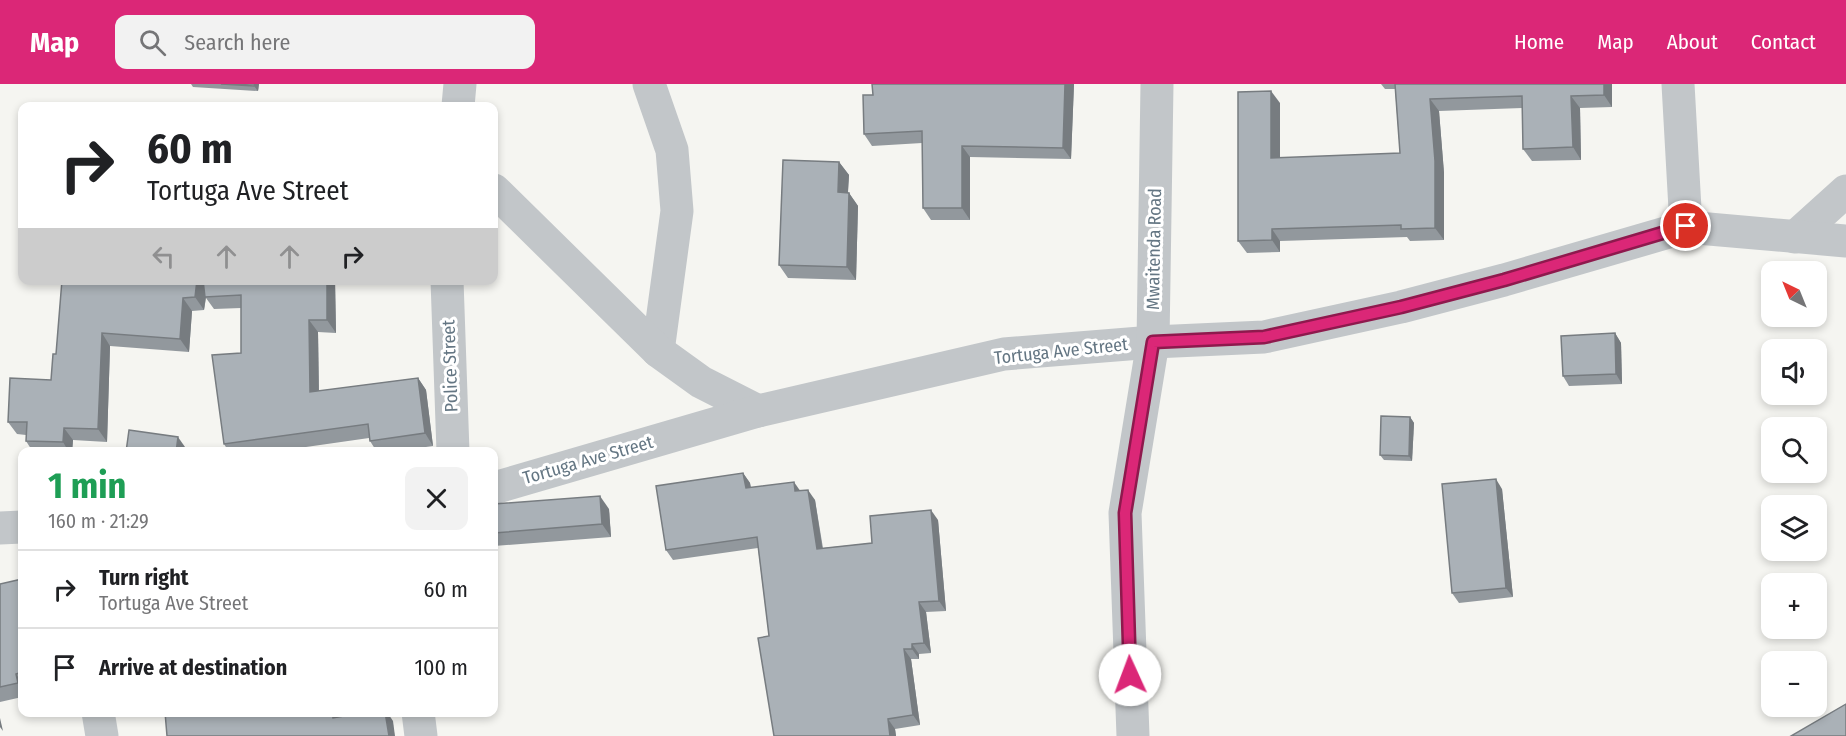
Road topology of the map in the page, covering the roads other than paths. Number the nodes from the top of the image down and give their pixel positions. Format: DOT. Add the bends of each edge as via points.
graph roads {
  1 [pos="649,84"];
  2 [pos="1157,84"];
  3 [pos="1678,84"];
  4 [pos="1846,191"];
  5 [pos="498,194"];
  6 [pos="1686,226"];
  7 [pos="1795,237"];
  8 [pos="1846,241"];
  9 [pos="447,285"];
  10 [pos="1153,342"];
  11 [pos="658,351"];
  12 [pos="758,411"];
  13 [pos="453,447"];
  14 [pos="498,487"];
  15 [pos="18,527"];
  16 [pos="0,528"];
  17 [pos="99,717"];
  18 [pos="419,717"];
  19 [pos="102,736"];
  20 [pos="421,736"];
  21 [pos="1133,736"];
  1 -- 11 [label="street" via="672,150 678,211"];
  2 -- 10 [label="street, Mwaitenda Road"];
  3 -- 6 [label="street"];
  4 -- 7 [label="street"];
  5 -- 11 [label="street"];
  6 -- 7 [label="street, Tortuga Ave Street"];
  6 -- 10 [label="street, Tortuga Ave Street" via="1504,280 1264,337"];
  7 -- 8 [label="street, Tortuga Ave Street"];
  9 -- 13 [label="street, Police Street"];
  10 -- 12 [label="street, Tortuga Ave Street" via="1004,354"];
  10 -- 21 [label="street, Mwaitenda Road" via="1125,513"];
  11 -- 12 [label="street" via="701,382"];
  12 -- 14 [label="street, Tortuga Ave Street"];
  15 -- 16 [label="street"];
  17 -- 19 [label="street"];
  18 -- 20 [label="street"];
}
